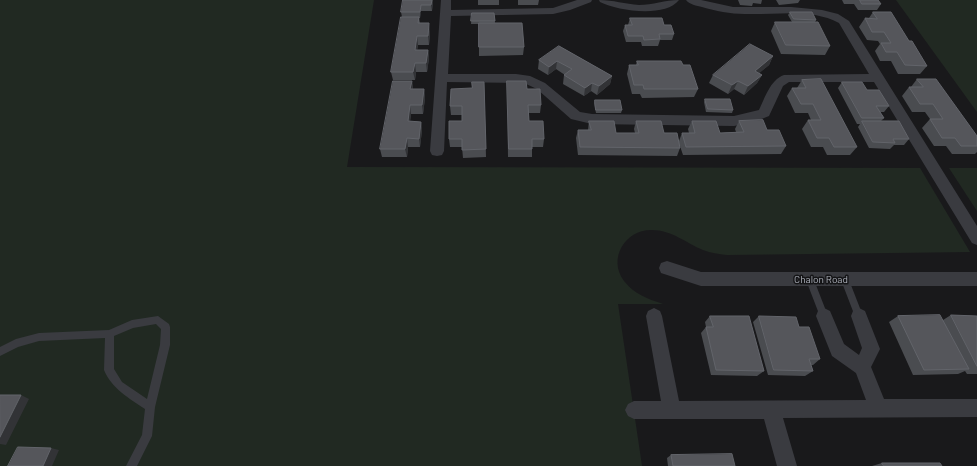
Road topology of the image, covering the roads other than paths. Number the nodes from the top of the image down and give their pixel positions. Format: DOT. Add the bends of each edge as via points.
graph roads {
  1 [pos="446,0"];
  2 [pos="587,0"];
  3 [pos="604,0"];
  4 [pos="674,0"];
  5 [pos="691,0"];
  6 [pos="446,13"];
  7 [pos="442,78"];
  8 [pos="878,78"];
  9 [pos="437,151"];
  10 [pos="977,240"];
  11 [pos="667,268"];
  12 [pos="977,279"];
  13 [pos="810,280"];
  14 [pos="845,280"];
  15 [pos="654,316"];
  16 [pos="824,316"];
  17 [pos="859,316"];
  18 [pos="110,334"];
  19 [pos="0,352"];
  20 [pos="862,367"];
  21 [pos="150,407"];
  22 [pos="977,408"];
  23 [pos="879,409"];
  24 [pos="634,410"];
  25 [pos="672,410"];
  26 [pos="771,410"];
  27 [pos="131,466"];
  28 [pos="787,466"];
  1 -- 6 [label="street"];
  2 -- 6 [label="street" via="553,10"];
  3 -- 4 [label="street" via="616,5 637,7 660,6"];
  5 -- 8 [label="street" via="732,10 833,14 842,21"];
  6 -- 7 [label="street"];
  7 -- 8 [label="street" via="526,79 541,86 576,116 592,119 719,121 745,119 764,113 778,84 788,78"];
  7 -- 9 [label="street"];
  8 -- 10 [label="street"];
  11 -- 13 [label="street, Chalon Road" via="701,279"];
  12 -- 14 [label="street, Chalon Road"];
  13 -- 14 [label="street, Chalon Road"];
  13 -- 16 [label="lane"];
  14 -- 17 [label="lane"];
  15 -- 25 [label="street"];
  16 -- 20 [label="street" via="838,350"];
  17 -- 20 [label="street" via="871,349"];
  18 -- 19 [label="lane" via="39,338 16,343"];
  18 -- 21 [label="lane" via="109,370 119,385"];
  18 -- 21 [label="lane" via="132,324 158,320 166,327 165,346"];
  20 -- 23 [label="street"];
  21 -- 27 [label="lane" via="147,436"];
  22 -- 23 [label="street"];
  23 -- 26 [label="street"];
  24 -- 25 [label="street"];
  25 -- 26 [label="street"];
  26 -- 28 [label="street"];
}
